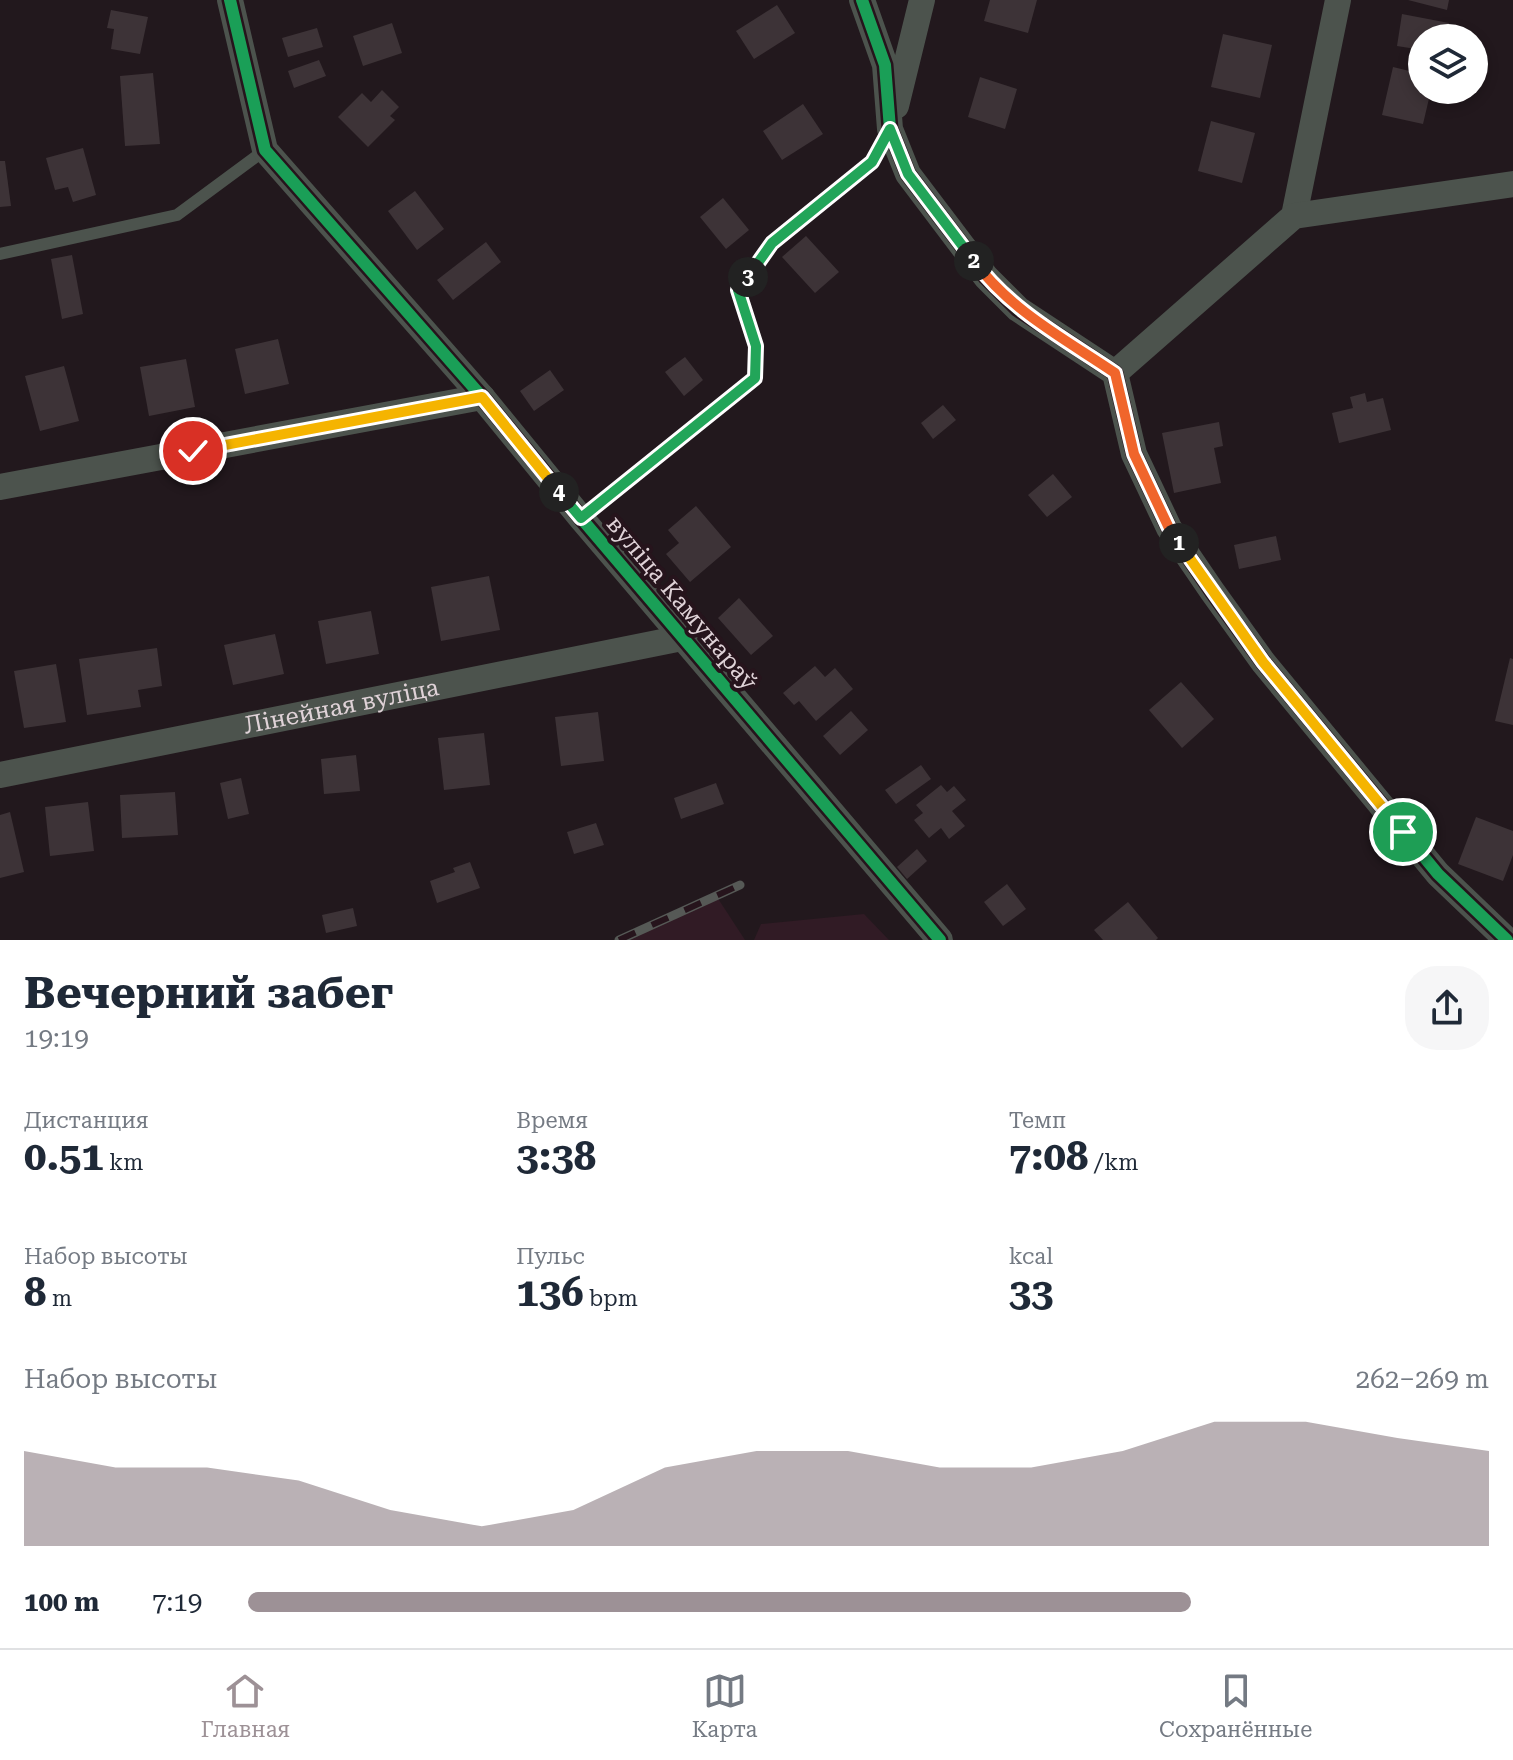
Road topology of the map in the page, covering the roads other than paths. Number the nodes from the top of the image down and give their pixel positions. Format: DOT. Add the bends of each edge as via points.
graph roads {
  1 [pos="230,0"];
  2 [pos="862,0"];
  3 [pos="922,0"];
  4 [pos="1338,0"];
  5 [pos="890,129"];
  6 [pos="265,150"];
  7 [pos="1513,184"];
  8 [pos="1294,216"];
  9 [pos="0,254"];
  10 [pos="1115,373"];
  11 [pos="482,397"];
  12 [pos="0,487"];
  13 [pos="581,518"];
  14 [pos="682,638"];
  15 [pos="0,775"];
  16 [pos="940,940"];
  17 [pos="1507,940"];
  1 -- 6 [label="street"];
  2 -- 5 [label="street" via="885,65"];
  3 -- 5 [label="street"];
  4 -- 8 [label="street"];
  5 -- 10 [label="street" via="908,174 986,277 1018,309"];
  5 -- 13 [label="lane" via="872,162 772,243 738,290 756,346 755,378"];
  6 -- 9 [label="lane" via="177,215"];
  6 -- 11 [label="street, вуліца Камунараў"];
  7 -- 8 [label="street"];
  8 -- 10 [label="street"];
  10 -- 17 [label="street" via="1134,454 1169,528 1212,591 1263,662 1438,874"];
  11 -- 12 [label="street"];
  11 -- 13 [label="street, вуліца Камунараў"];
  13 -- 14 [label="street, вуліца Камунараў"];
  14 -- 15 [label="street, Лінейная вуліца"];
  14 -- 16 [label="street, вуліца Камунараў"];
}
